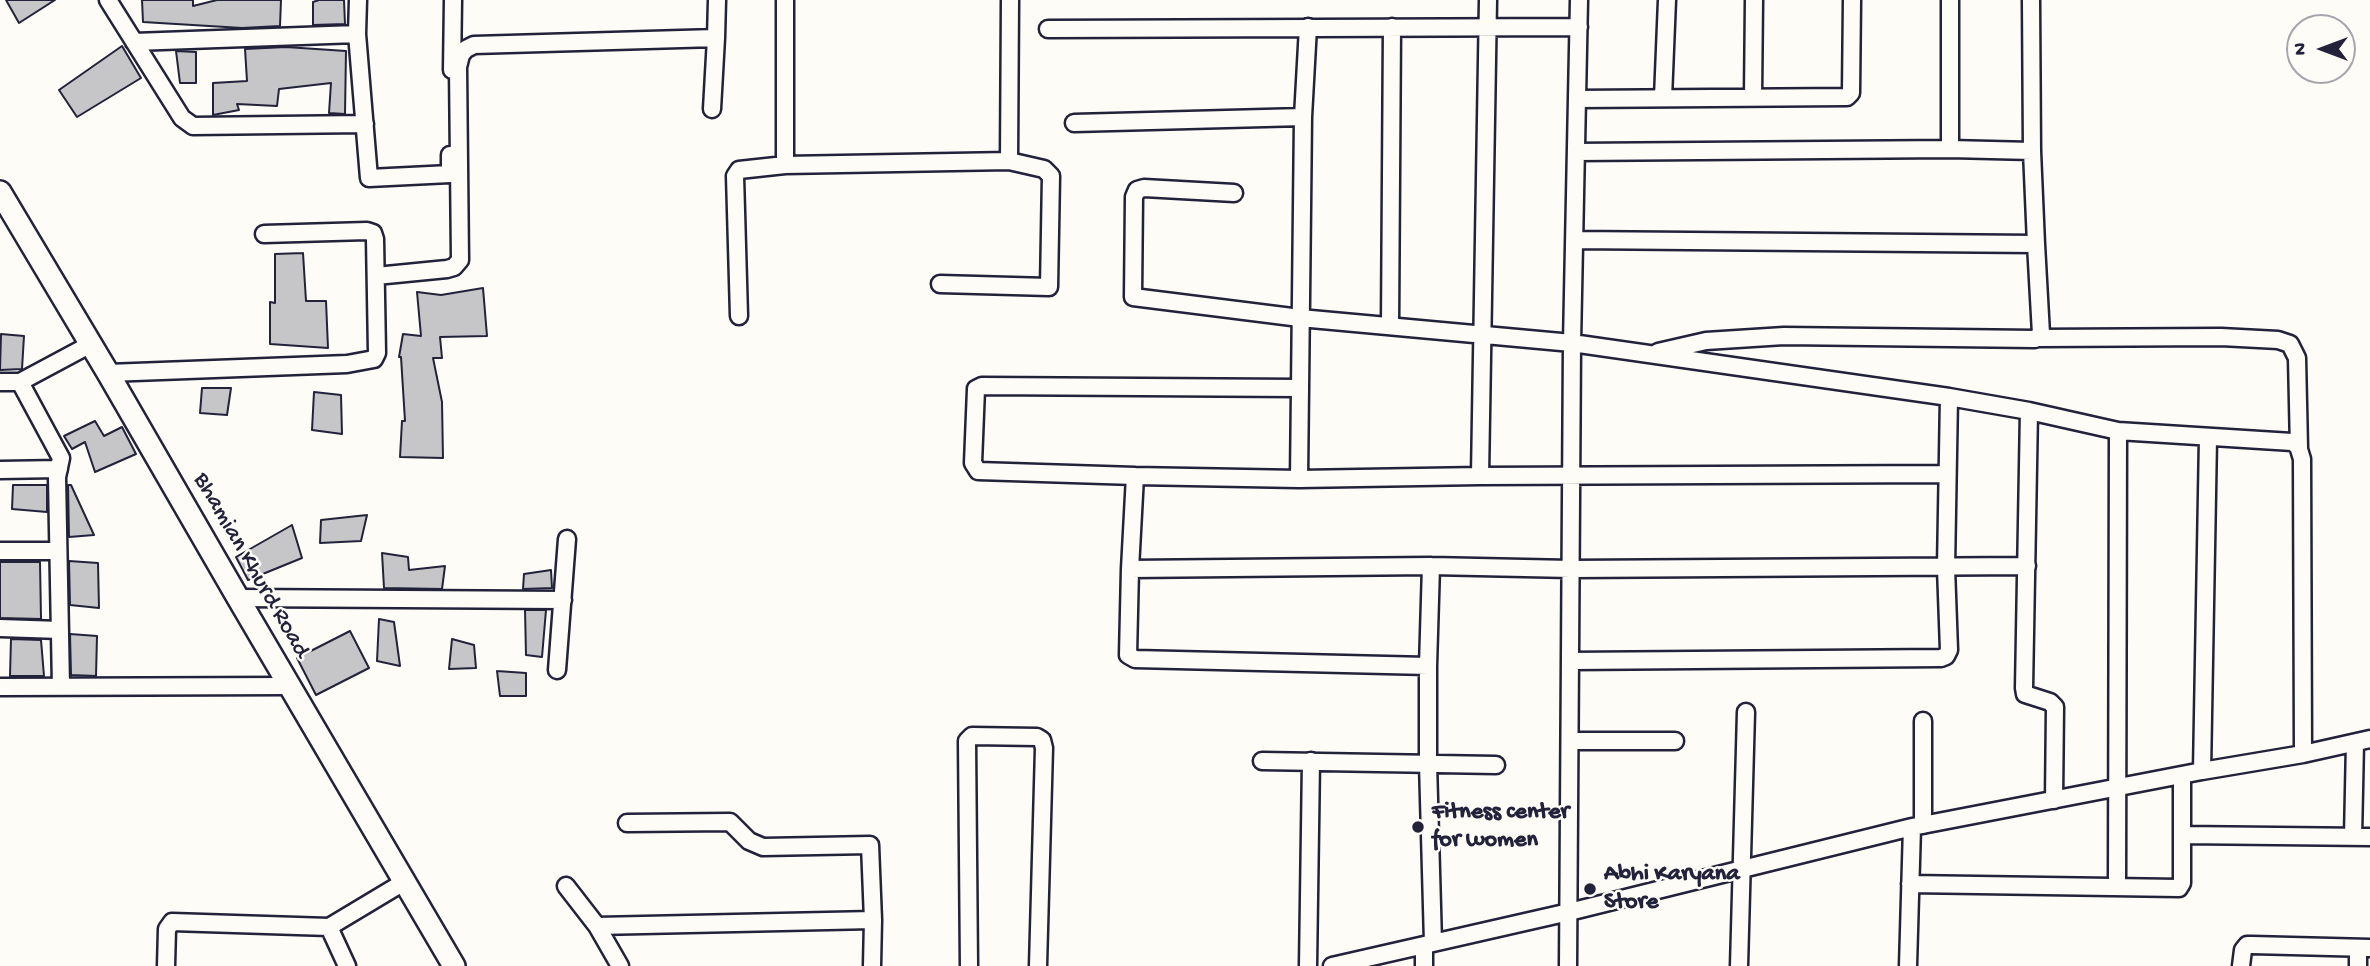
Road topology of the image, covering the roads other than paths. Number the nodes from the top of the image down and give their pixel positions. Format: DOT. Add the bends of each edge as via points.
graph roads {
  1 [pos="108,0"];
  2 [pos="358,0"];
  3 [pos="453,0"];
  4 [pos="717,0"];
  5 [pos="785,0"];
  6 [pos="1010,0"];
  7 [pos="1488,0"];
  8 [pos="1579,0"];
  9 [pos="1667,0"];
  10 [pos="1754,0"];
  11 [pos="1852,0"];
  12 [pos="1950,0"];
  13 [pos="2031,0"];
  14 [pos="1308,27"];
  15 [pos="1392,27"];
  16 [pos="1578,27"];
  17 [pos="1489,28"];
  18 [pos="1048,29"];
  19 [pos="358,34"];
  20 [pos="716,38"];
  21 [pos="134,42"];
  22 [pos="1753,97"];
  23 [pos="1663,98"];
  24 [pos="1577,99"];
  25 [pos="712,109"];
  26 [pos="1303,117"];
  27 [pos="1074,123"];
  28 [pos="365,124"];
  29 [pos="1950,149"];
  30 [pos="2032,151"];
  31 [pos="1576,152"];
  32 [pos="1009,161"];
  33 [pos="785,165"];
  34 [pos="0,192"];
  35 [pos="1234,193"];
  36 [pos="264,234"];
  37 [pos="1574,240"];
  38 [pos="2036,244"];
  39 [pos="376,276"];
  40 [pos="940,284"];
  41 [pos="739,316"];
  42 [pos="1300,318"];
  43 [pos="1390,326"];
  44 [pos="1483,335"];
  45 [pos="2038,338"];
  46 [pos="90,344"];
  47 [pos="1572,344"];
  48 [pos="1649,355"];
  49 [pos="108,373"];
  50 [pos="0,382"];
  51 [pos="20,382"];
  52 [pos="1299,388"];
  53 [pos="1949,397"];
  54 [pos="2029,411"];
  55 [pos="2118,431"];
  56 [pos="2208,438"];
  57 [pos="2299,447"];
  58 [pos="59,469"];
  59 [pos="0,470"];
  60 [pos="1947,474"];
  61 [pos="1480,475"];
  62 [pos="1135,476"];
  63 [pos="1571,477"];
  64 [pos="1299,479"];
  65 [pos="567,540"];
  66 [pos="0,551"];
  67 [pos="57,551"];
  68 [pos="1431,566"];
  69 [pos="2027,566"];
  70 [pos="1946,568"];
  71 [pos="1130,569"];
  72 [pos="1571,569"];
  73 [pos="238,598"];
  74 [pos="563,600"];
  75 [pos="0,628"];
  76 [pos="60,630"];
  77 [pos="1570,661"];
  78 [pos="1428,666"];
  79 [pos="557,670"];
  80 [pos="289,686"];
  81 [pos="0,687"];
  82 [pos="61,687"];
  83 [pos="1746,712"];
  84 [pos="1923,721"];
  85 [pos="1570,741"];
  86 [pos="1675,741"];
  87 [pos="2362,741"];
  88 [pos="2303,754"];
  89 [pos="1262,761"];
  90 [pos="1311,761"];
  91 [pos="1428,764"];
  92 [pos="1496,765"];
  93 [pos="2202,771"];
  94 [pos="2182,776"];
  95 [pos="2117,788"];
  96 [pos="2054,800"];
  97 [pos="627,823"];
  98 [pos="1917,826"];
  99 [pos="2182,835"];
  100 [pos="2353,837"];
  101 [pos="2370,837"];
  102 [pos="1742,868"];
  103 [pos="404,882"];
  104 [pos="1910,884"];
  105 [pos="566,886"];
  106 [pos="2117,887"];
  107 [pos="1569,912"];
  108 [pos="873,920"];
  109 [pos="597,926"];
  110 [pos="329,927"];
  111 [pos="1429,944"];
  112 [pos="2364,948"];
  113 [pos="166,966"];
  114 [pos="347,966"];
  115 [pos="454,966"];
  116 [pos="620,966"];
  117 [pos="872,966"];
  118 [pos="969,966"];
  119 [pos="1038,966"];
  120 [pos="1308,966"];
  121 [pos="1332,966"];
  122 [pos="1424,966"];
  123 [pos="1568,966"];
  124 [pos="1739,966"];
  125 [pos="1908,966"];
  126 [pos="2241,966"];
  127 [pos="2358,966"];
  1 -- 21 [label="street"];
  2 -- 19 [label="street"];
  3 -- 28 [label="street" via="450,174 369,178"];
  4 -- 20 [label="street"];
  5 -- 33 [label="street"];
  6 -- 32 [label="street"];
  7 -- 17 [label="street"];
  8 -- 16 [label="street"];
  9 -- 23 [label="street"];
  10 -- 22 [label="street"];
  11 -- 22 [label="street" via="1849,96"];
  12 -- 29 [label="street"];
  13 -- 30 [label="street"];
  14 -- 15 [label="street"];
  14 -- 18 [label="street"];
  14 -- 26 [label="street"];
  15 -- 17 [label="street"];
  15 -- 43 [label="street"];
  16 -- 17 [label="street"];
  16 -- 24 [label="street"];
  17 -- 44 [label="street"];
  19 -- 21 [label="street"];
  19 -- 28 [label="street"];
  20 -- 25 [label="street"];
  20 -- 39 [label="street" via="474,45 466,49 458,67 460,260 447,269"];
  21 -- 28 [label="street" via="182,118 193,127"];
  22 -- 23 [label="street"];
  23 -- 24 [label="street"];
  24 -- 31 [label="street"];
  26 -- 27 [label="street"];
  26 -- 42 [label="street"];
  29 -- 30 [label="street"];
  29 -- 31 [label="street"];
  30 -- 38 [label="street"];
  31 -- 37 [label="street"];
  32 -- 33 [label="street"];
  32 -- 40 [label="street" via="1044,169 1051,176 1049,287"];
  33 -- 41 [label="street" via="741,169 735,176"];
  34 -- 46 [label="street, Bhamian Khurd Road"];
  35 -- 42 [label="street" via="1137,190 1133,297"];
  36 -- 39 [label="street" via="371,232"];
  37 -- 38 [label="street"];
  37 -- 47 [label="street"];
  38 -- 45 [label="street"];
  39 -- 49 [label="street" via="377,353 366,362"];
  42 -- 43 [label="street"];
  42 -- 52 [label="street"];
  43 -- 44 [label="street"];
  44 -- 47 [label="street"];
  44 -- 61 [label="street"];
  45 -- 48 [label="street" via="1784,335 1706,341"];
  45 -- 57 [label="street" via="2221,337 2290,344 2297,358"];
  46 -- 49 [label="street, Bhamian Khurd Road"];
  46 -- 51 [label="street"];
  47 -- 48 [label="street"];
  47 -- 63 [label="street"];
  48 -- 53 [label="street"];
  49 -- 73 [label="street, Bhamian Khurd Road"];
  50 -- 51 [label="street"];
  51 -- 58 [label="street" via="57,447"];
  52 -- 62 [label="street" via="976,389 973,463 978,471"];
  52 -- 64 [label="street"];
  53 -- 54 [label="street"];
  53 -- 60 [label="street"];
  54 -- 55 [label="street"];
  54 -- 69 [label="street"];
  55 -- 56 [label="street"];
  55 -- 95 [label="street"];
  56 -- 57 [label="street" via="2292,442"];
  56 -- 93 [label="street"];
  57 -- 88 [label="street"];
  58 -- 59 [label="street"];
  58 -- 67 [label="street"];
  60 -- 63 [label="street"];
  60 -- 70 [label="street"];
  61 -- 63 [label="street"];
  61 -- 64 [label="street"];
  62 -- 64 [label="street"];
  62 -- 71 [label="street"];
  63 -- 72 [label="street"];
  65 -- 74 [label="street"];
  66 -- 67 [label="street"];
  67 -- 76 [label="street"];
  68 -- 71 [label="street"];
  68 -- 72 [label="street"];
  68 -- 78 [label="street"];
  69 -- 70 [label="street"];
  69 -- 96 [label="street" via="2024,692 2055,707"];
  70 -- 72 [label="street"];
  70 -- 77 [label="street" via="1949,650 1944,657"];
  71 -- 78 [label="street" via="1128,651 1132,659"];
  72 -- 77 [label="street"];
  73 -- 74 [label="street"];
  73 -- 80 [label="street, Bhamian Khurd Road"];
  74 -- 79 [label="street"];
  75 -- 76 [label="street"];
  76 -- 82 [label="street"];
  77 -- 85 [label="street"];
  78 -- 91 [label="street"];
  80 -- 82 [label="street"];
  80 -- 103 [label="street, Bhamian Khurd Road"];
  81 -- 82 [label="street"];
  83 -- 102 [label="street"];
  84 -- 98 [label="street"];
  85 -- 86 [label="street"];
  85 -- 107 [label="street"];
  87 -- 88 [label="street"];
  87 -- 100 [label="street"];
  88 -- 93 [label="street"];
  89 -- 90 [label="street"];
  90 -- 91 [label="street"];
  90 -- 120 [label="street"];
  91 -- 92 [label="street"];
  91 -- 111 [label="street"];
  93 -- 94 [label="street"];
  94 -- 95 [label="street"];
  94 -- 99 [label="street"];
  95 -- 96 [label="street"];
  95 -- 106 [label="street"];
  96 -- 98 [label="street"];
  97 -- 108 [label="street" via="730,821 749,841 763,847 868,844"];
  98 -- 102 [label="street"];
  98 -- 104 [label="street"];
  99 -- 100 [label="street"];
  99 -- 106 [label="street" via="2180,887"];
  100 -- 101 [label="street"];
  102 -- 107 [label="street"];
  102 -- 124 [label="street"];
  103 -- 110 [label="street"];
  103 -- 115 [label="street, Bhamian Khurd Road"];
  104 -- 106 [label="street"];
  104 -- 125 [label="street"];
  105 -- 109 [label="street"];
  107 -- 111 [label="street"];
  107 -- 123 [label="street"];
  108 -- 109 [label="street"];
  108 -- 117 [label="street"];
  109 -- 116 [label="street"];
  110 -- 113 [label="street" via="172,922 167,929"];
  110 -- 114 [label="street"];
  111 -- 121 [label="street"];
  111 -- 122 [label="street"];
  112 -- 126 [label="street" via="2247,945"];
  112 -- 127 [label="street"];
  118 -- 119 [label="street" via="967,741 972,736 1042,740"];
}
